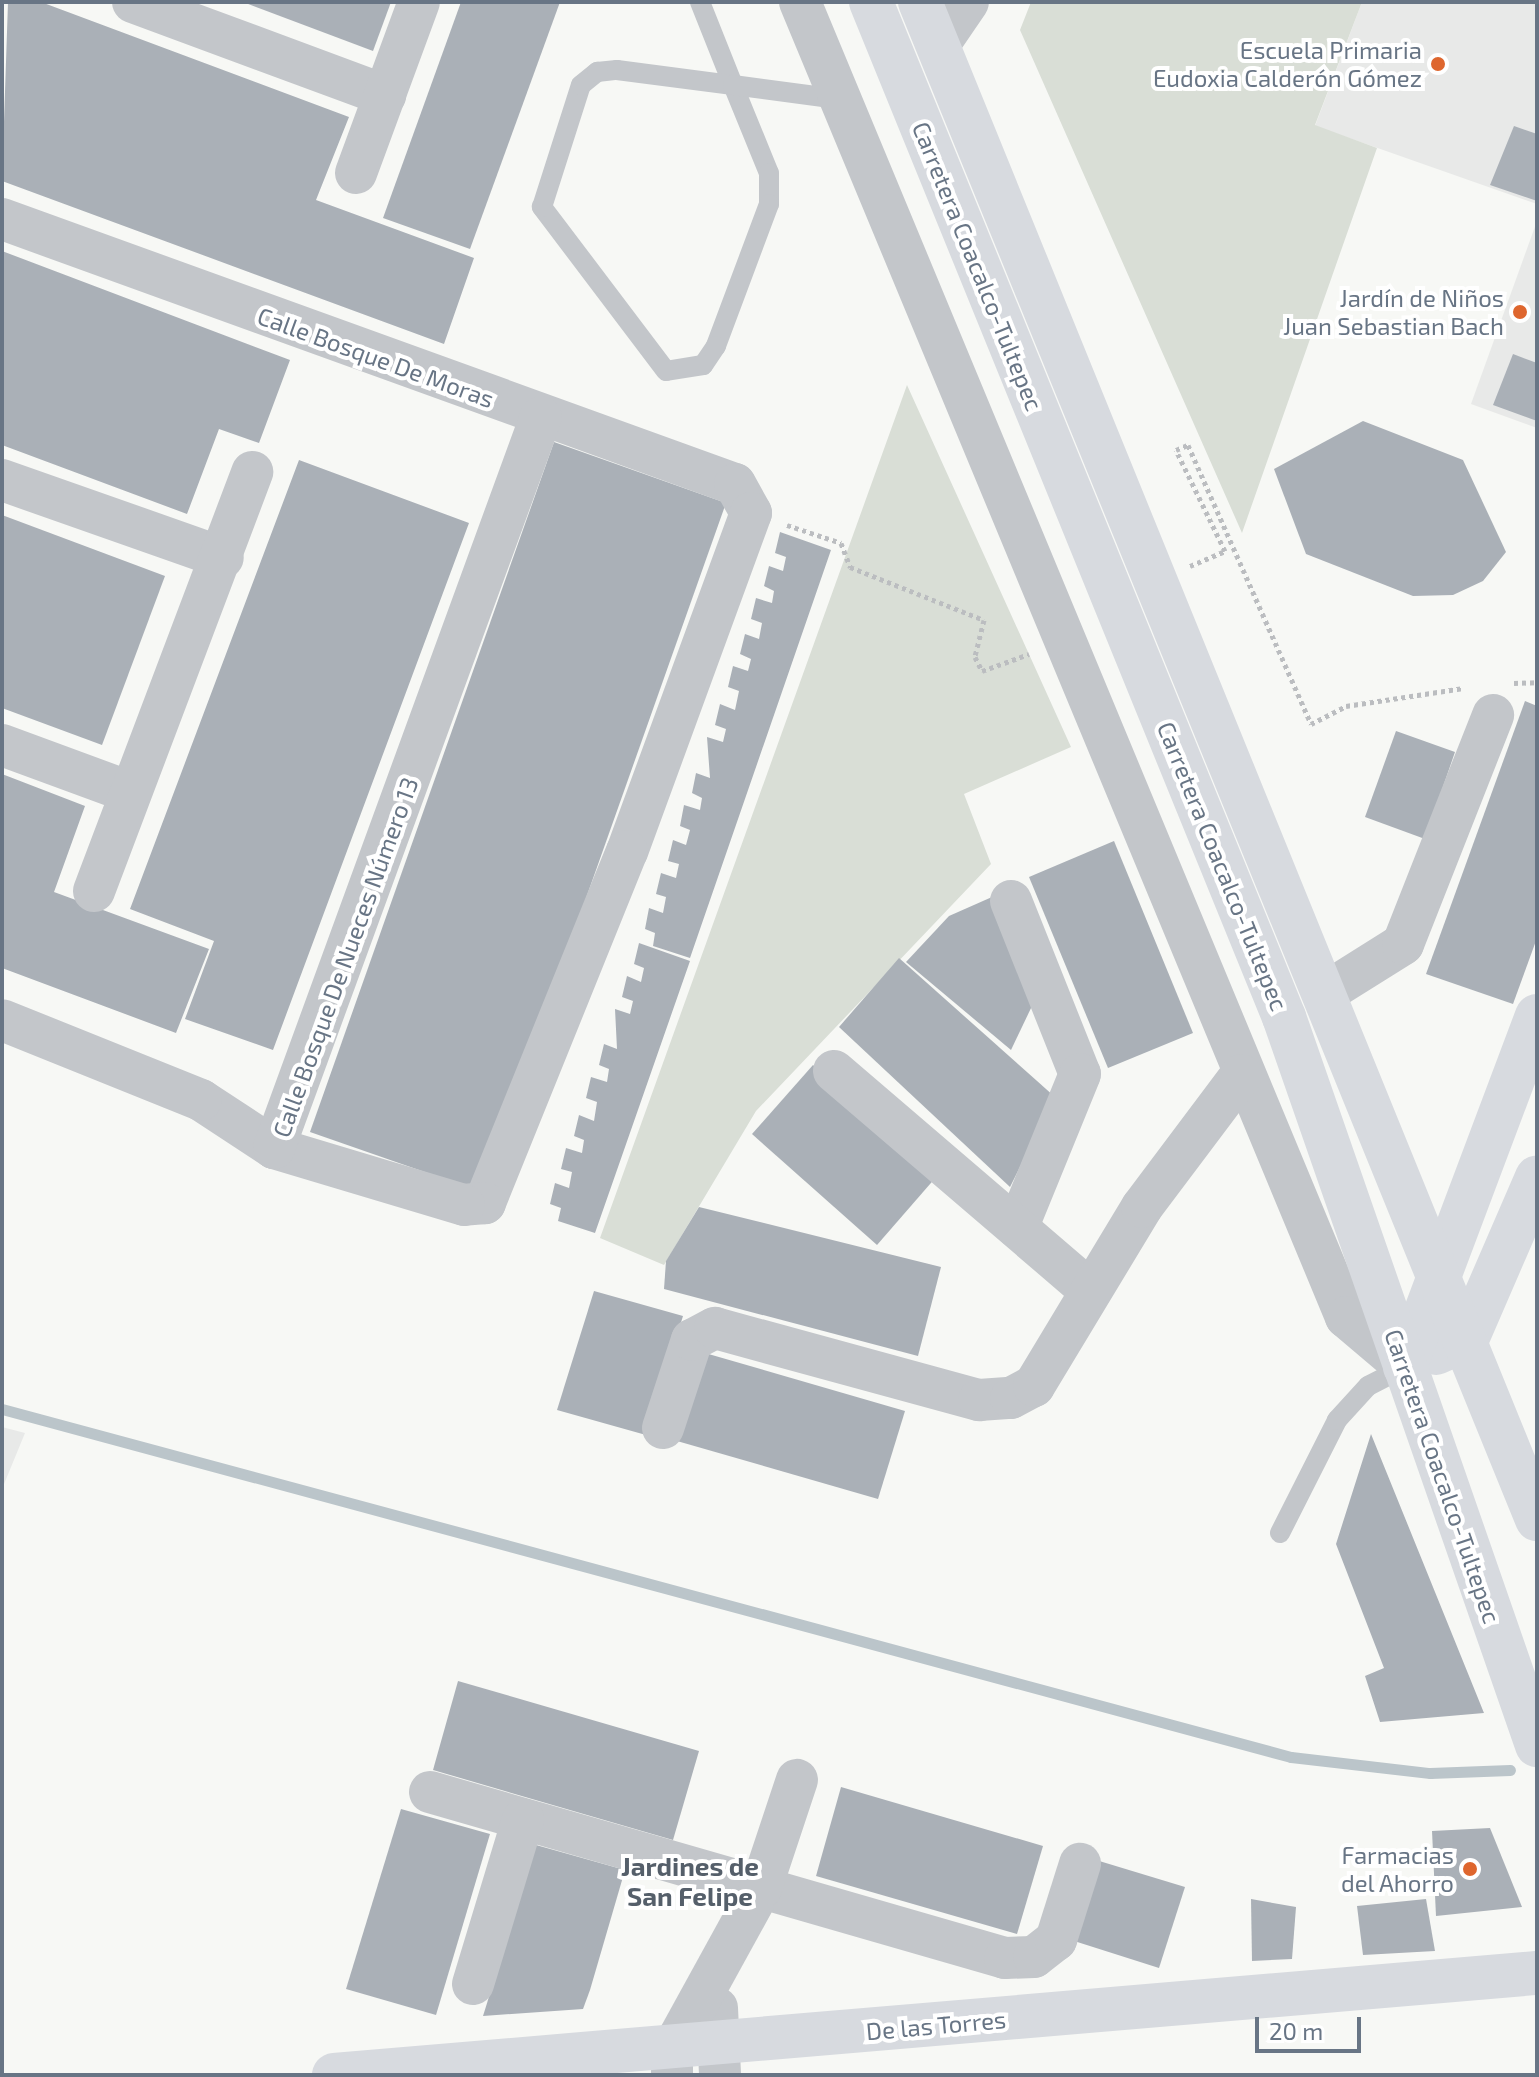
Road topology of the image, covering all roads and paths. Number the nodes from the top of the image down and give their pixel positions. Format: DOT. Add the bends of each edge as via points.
graph roads {
  1 [pos="133,2"];
  2 [pos="419,2"];
  3 [pos="700,2"];
  4 [pos="800,2"];
  5 [pos="871,2"];
  6 [pos="920,2"];
  7 [pos="968,2"];
  8 [pos="938,46"];
  9 [pos="733,85"];
  10 [pos="385,95"];
  11 [pos="838,99"];
  12 [pos="356,173"];
  13 [pos="2,219"];
  14 [pos="541,417"];
  15 [pos="252,472"];
  16 [pos="2,480"];
  17 [pos="749,506"];
  18 [pos="1225,551"];
  19 [pos="223,558"];
  20 [pos="1045,648"];
  21 [pos="1537,682"];
  22 [pos="1490,695"];
  23 [pos="2,745"];
  24 [pos="130,792"];
  25 [pos="94,891"];
  26 [pos="1011,901"];
  27 [pos="1325,993"];
  28 [pos="1537,1016"];
  29 [pos="2,1020"];
  30 [pos="834,1071"];
  31 [pos="1241,1075"];
  32 [pos="274,1148"];
  33 [pos="1537,1177"];
  34 [pos="1017,1228"];
  35 [pos="1441,1278"];
  36 [pos="1091,1291"];
  37 [pos="1467,1339"];
  38 [pos="1405,1367"];
  39 [pos="663,1428"];
  40 [pos="1537,1519"];
  41 [pos="1280,1533"];
  42 [pos="1537,1745"];
  43 [pos="797,1780"];
  44 [pos="430,1792"];
  45 [pos="523,1819"];
  46 [pos="1080,1864"];
  47 [pos="761,1888"];
  48 [pos="1537,1973"];
  49 [pos="717,1979"];
  50 [pos="473,1984"];
  51 [pos="718,2060"];
  52 [pos="672,2062"];
  53 [pos="334,2075"];
  1 -- 10 [label="street"];
  2 -- 10 [label="street"];
  3 -- 9 [label="lane"];
  4 -- 11 [label="street"];
  5 -- 38 [label="main road, Carretera Coacalco-Tultepec" via="1284,1017"];
  6 -- 8 [label="main road, Carretera Coacalco-Tultepec"];
  7 -- 8 [label="street"];
  8 -- 27 [label="main road, Carretera Coacalco-Tultepec"];
  9 -- 9 [label="lane" via="597,72 581,85 541,197 545,215 666,371 703,365 716,346 769,204 769,173"];
  9 -- 11 [label="lane"];
  10 -- 12 [label="street"];
  11 -- 31 [label="street"];
  13 -- 14 [label="street, Calle Bosque De Moras"];
  14 -- 17 [label="street, Calle Bosque De Moras" via="735,484"];
  14 -- 32 [label="street, Calle Bosque De Nueces Número 13"];
  15 -- 19 [label="street"];
  16 -- 19 [label="street"];
  17 -- 20 [label="path" via="841,543 850,567 984,620 975,657 982,671"];
  17 -- 32 [label="street" via="627,851 485,1203 464,1205"];
  18 -- 22 [label="path" via="1176,450 1188,445 1311,724 1346,706"];
  19 -- 24 [label="street"];
  21 -- 22 [label="path"];
  22 -- 27 [label="street" via="1403,944"];
  23 -- 24 [label="street"];
  24 -- 25 [label="street"];
  26 -- 34 [label="street" via="1080,1074"];
  27 -- 35 [label="main road, Carretera Coacalco-Tultepec"];
  28 -- 35 [label="main road"];
  29 -- 32 [label="street" via="201,1100"];
  30 -- 34 [label="street"];
  31 -- 36 [label="street"];
  31 -- 38 [label="street" via="1346,1317"];
  33 -- 37 [label="main road"];
  34 -- 36 [label="street"];
  35 -- 37 [label="main road, Carretera Coacalco-Tultepec"];
  35 -- 38 [label="main road"];
  36 -- 39 [label="street" via="1034,1386 1011,1398 979,1400 702,1330"];
  37 -- 38 [label="main road"];
  37 -- 40 [label="main road, Carretera Coacalco-Tultepec"];
  38 -- 41 [label="lane" via="1368,1386 1337,1420"];
  38 -- 42 [label="main road, Carretera Coacalco-Tultepec"];
  43 -- 47 [label="street"];
  44 -- 45 [label="street"];
  45 -- 47 [label="street"];
  45 -- 50 [label="street"];
  46 -- 47 [label="street" via="1056,1940 1034,1957 1005,1958"];
  47 -- 49 [label="street"];
  48 -- 51 [label="main road, De las Torres"];
  49 -- 51 [label="street"];
  49 -- 52 [label="street"];
  51 -- 52 [label="main road, De las Torres"];
  52 -- 53 [label="main road, De las Torres"];
}
